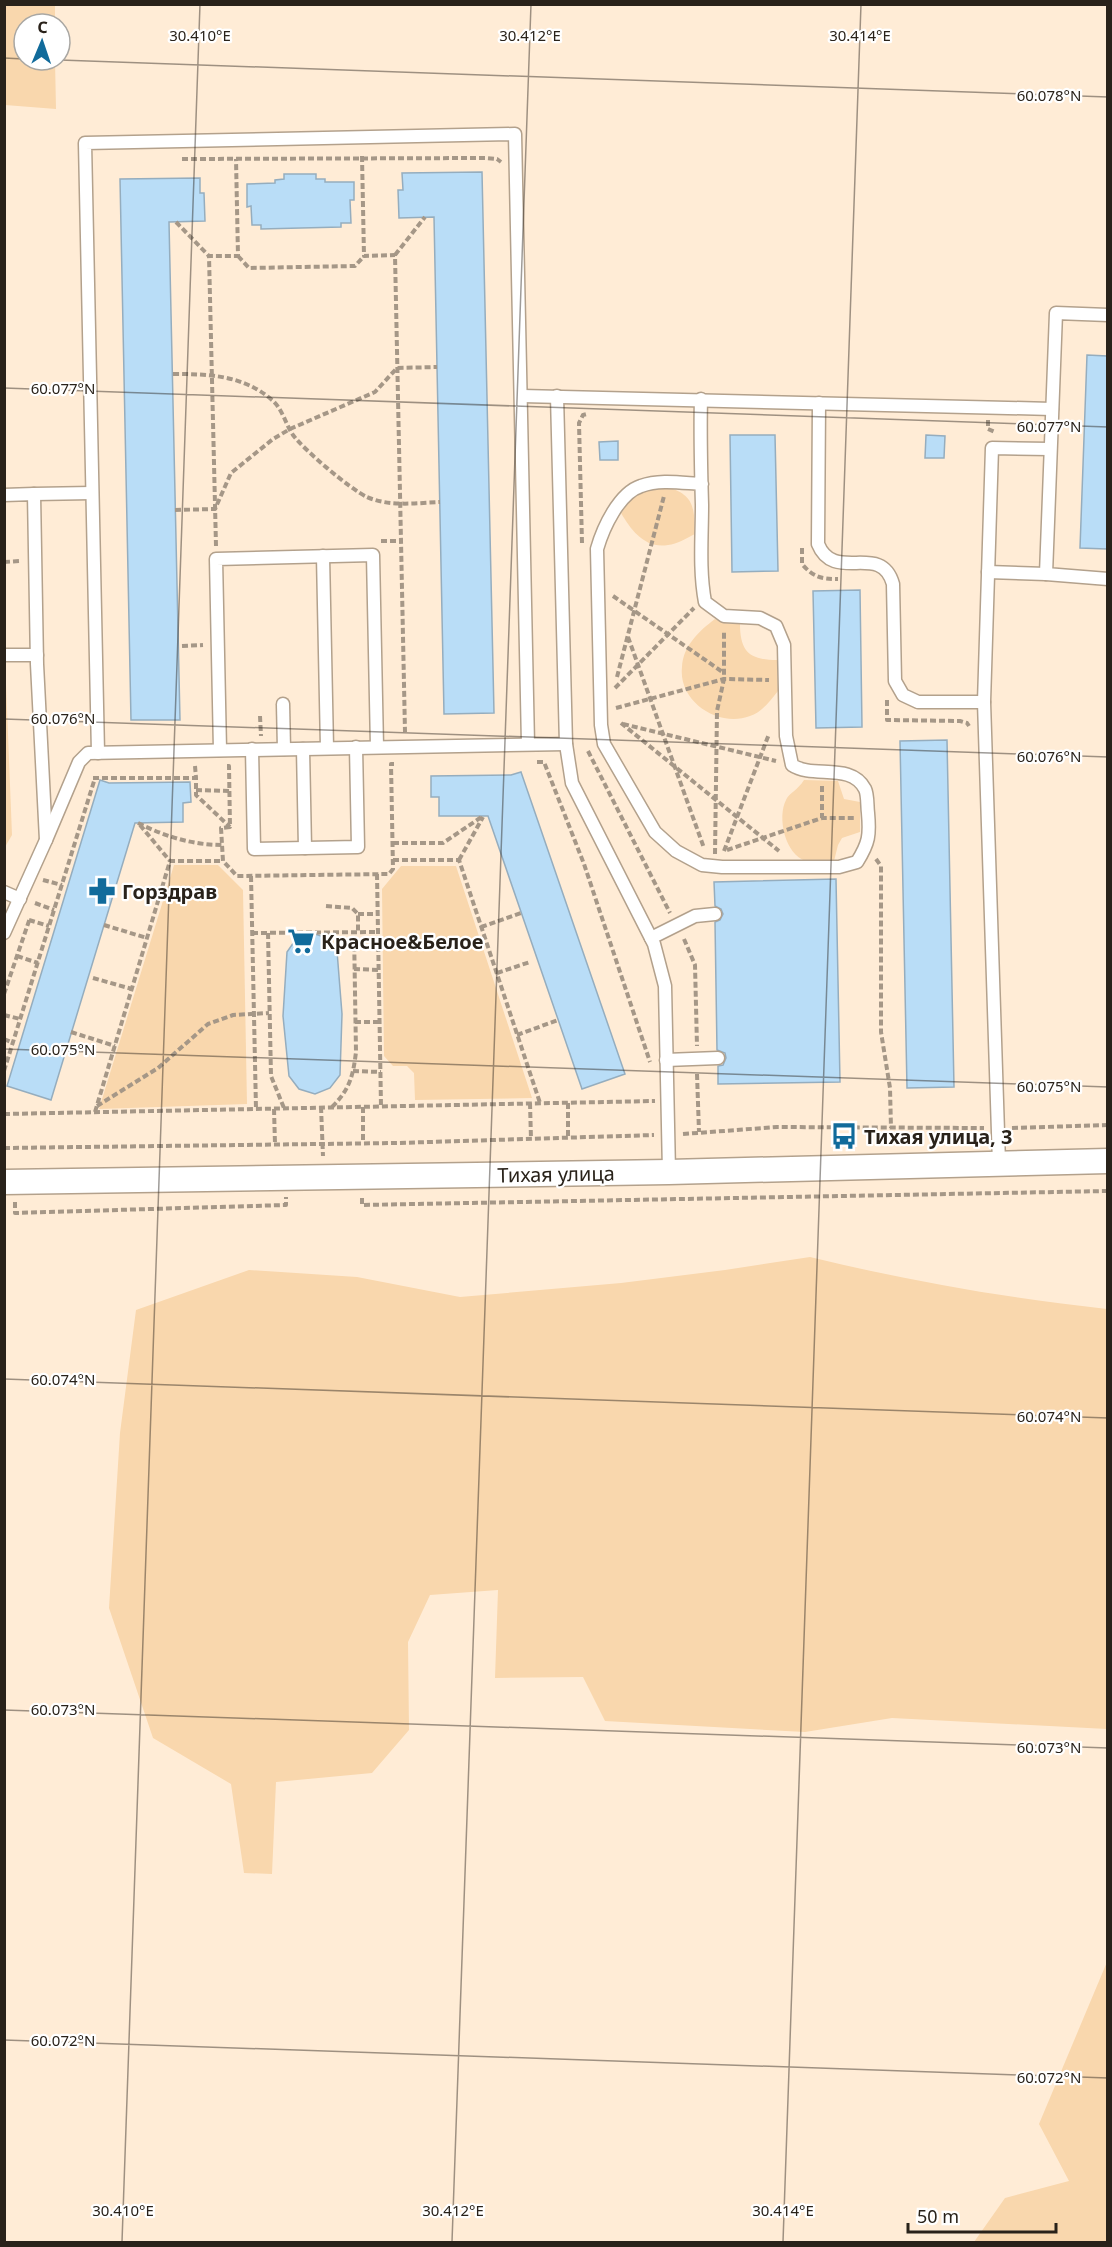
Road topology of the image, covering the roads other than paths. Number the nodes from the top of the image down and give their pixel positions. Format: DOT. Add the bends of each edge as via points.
graph roads {
  1 [pos="1107,315"];
  2 [pos="522,396"];
  3 [pos="557,396"];
  4 [pos="701,399"];
  5 [pos="819,403"];
  6 [pos="1052,409"];
  7 [pos="1050,449"];
  8 [pos="702,484"];
  9 [pos="34,494"];
  10 [pos="92,494"];
  11 [pos="4,495"];
  12 [pos="323,556"];
  13 [pos="988,572"];
  14 [pos="1046,574"];
  15 [pos="1107,579"];
  16 [pos="4,655"];
  17 [pos="37,655"];
  18 [pos="984,702"];
  19 [pos="283,704"];
  20 [pos="528,744"];
  21 [pos="566,744"];
  22 [pos="356,747"];
  23 [pos="377,747"];
  24 [pos="303,748"];
  25 [pos="327,748"];
  26 [pos="252,749"];
  27 [pos="284,749"];
  28 [pos="220,750"];
  29 [pos="98,753"];
  30 [pos="46,840"];
  31 [pos="305,848"];
  32 [pos="4,892"];
  33 [pos="20,899"];
  34 [pos="715,914"];
  35 [pos="4,933"];
  36 [pos="651,938"];
  37 [pos="718,1058"];
  38 [pos="666,1060"];
  39 [pos="1107,1161"];
  40 [pos="999,1163"];
  41 [pos="669,1172"];
  42 [pos="4,1182"];
  1 -- 6 [label="lane" via="1056,313"];
  2 -- 3 [label="lane"];
  2 -- 10 [label="lane" via="515,134 85,143"];
  2 -- 20 [label="lane"];
  3 -- 4 [label="lane"];
  3 -- 21 [label="lane"];
  4 -- 5 [label="lane"];
  4 -- 8 [label="lane"];
  5 -- 6 [label="lane"];
  5 -- 18 [label="lane" via="821,552 837,563 874,563 891,576 895,681 903,695 918,702"];
  6 -- 7 [label="lane"];
  7 -- 13 [label="lane" via="992,448"];
  7 -- 14 [label="lane"];
  8 -- 8 [label="lane" via="705,602 724,616 760,618 776,626 784,645 786,736 792,765 812,772 836,771 854,778 866,790 870,830 867,847 857,862 839,867 713,862 702,865 676,851 655,832 604,744 597,549 601,535 611,514 639,486"];
  9 -- 10 [label="lane"];
  9 -- 11 [label="lane"];
  9 -- 17 [label="lane"];
  10 -- 29 [label="lane"];
  12 -- 23 [label="lane" via="373,555"];
  12 -- 25 [label="lane"];
  12 -- 28 [label="lane" via="216,559"];
  13 -- 14 [label="lane"];
  13 -- 18 [label="lane"];
  14 -- 15 [label="lane"];
  16 -- 17 [label="lane"];
  17 -- 30 [label="lane"];
  18 -- 40 [label="lane"];
  19 -- 27 [label="lane"];
  20 -- 21 [label="lane"];
  20 -- 23 [label="lane"];
  21 -- 36 [label="lane" via="572,783"];
  22 -- 23 [label="lane"];
  22 -- 25 [label="lane"];
  22 -- 31 [label="lane" via="358,847"];
  24 -- 25 [label="lane"];
  24 -- 27 [label="lane"];
  24 -- 31 [label="lane"];
  26 -- 27 [label="lane"];
  26 -- 28 [label="lane"];
  26 -- 31 [label="lane" via="254,849"];
  28 -- 29 [label="lane"];
  29 -- 30 [label="lane" via="88,753 79,762"];
  30 -- 33 [label="lane"];
  32 -- 33 [label="lane"];
  33 -- 35 [label="lane"];
  34 -- 36 [label="lane" via="695,916"];
  36 -- 38 [label="lane" via="665,987"];
  37 -- 38 [label="lane"];
  38 -- 41 [label="lane"];
  39 -- 40 [label="street, Тихая улица"];
  40 -- 41 [label="street, Тихая улица"];
  41 -- 42 [label="street, Тихая улица"];
}
